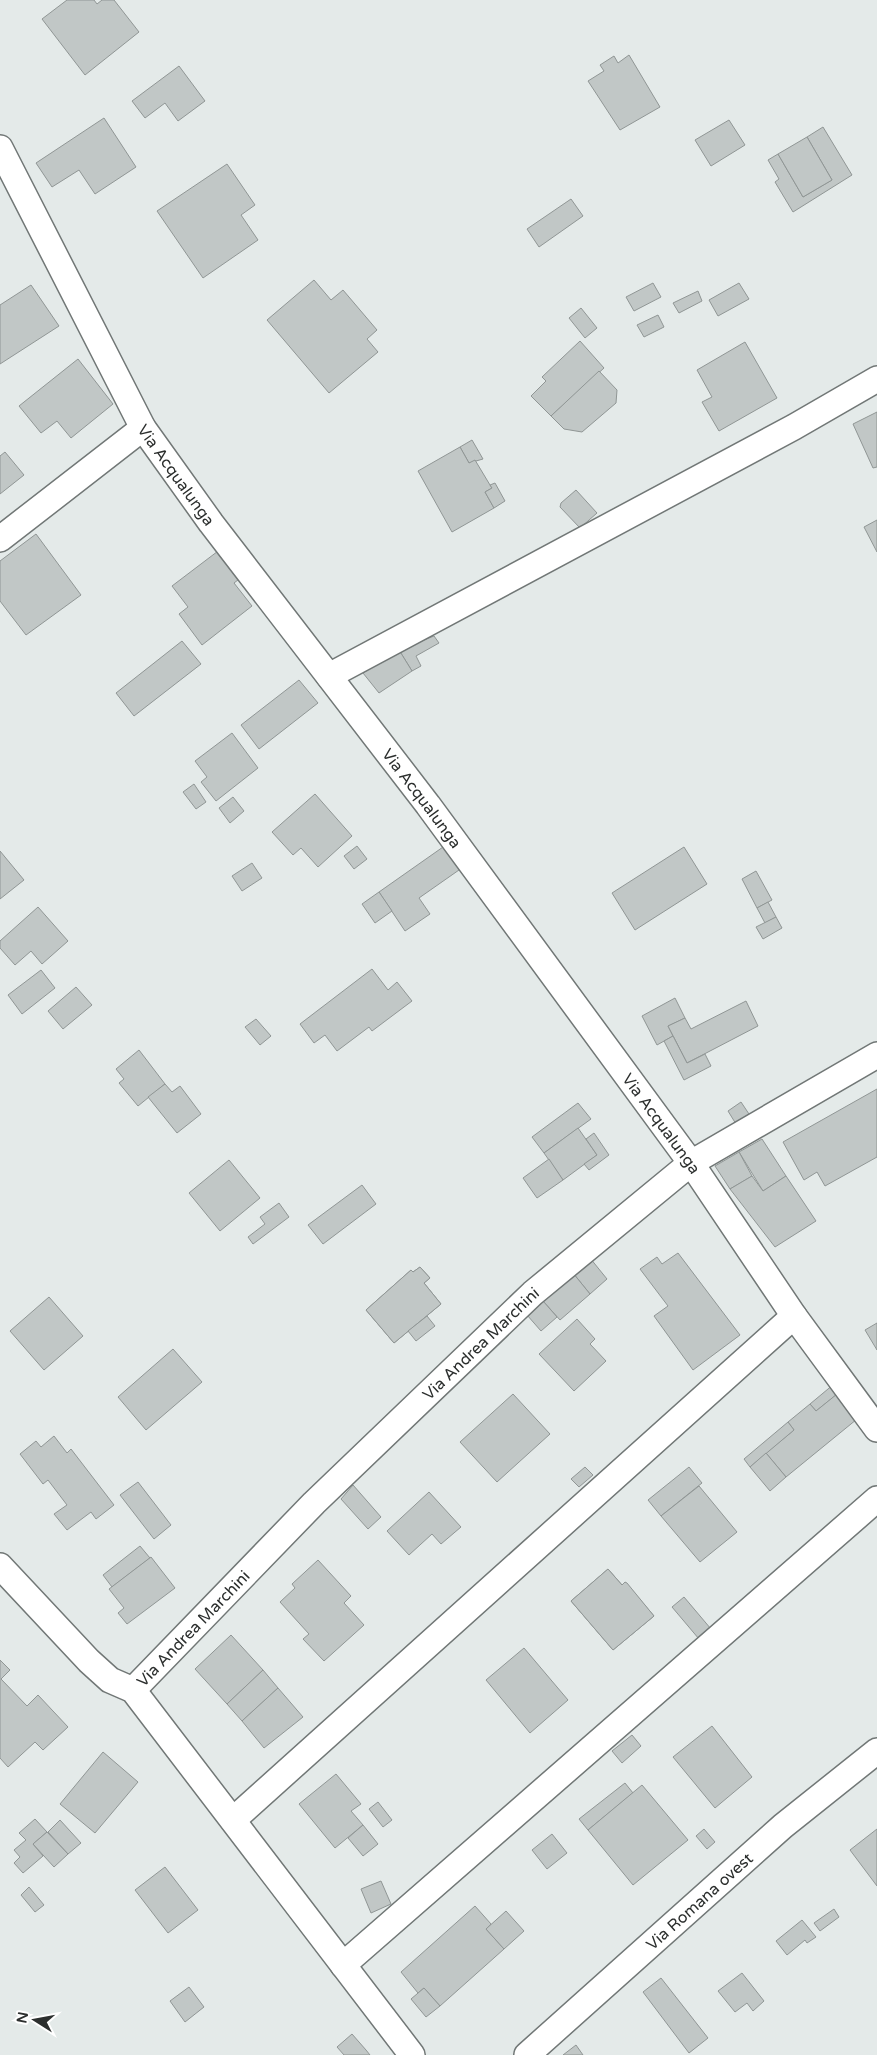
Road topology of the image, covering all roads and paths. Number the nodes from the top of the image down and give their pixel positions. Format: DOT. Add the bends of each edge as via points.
graph roads {
  1 [pos="0,148"];
  2 [pos="877,379"];
  3 [pos="143,428"];
  4 [pos="0,540"];
  5 [pos="329,676"];
  6 [pos="877,1055"];
  7 [pos="691,1163"];
  8 [pos="794,1316"];
  9 [pos="877,1429"];
  10 [pos="877,1499"];
  11 [pos="0,1566"];
  12 [pos="133,1690"];
  13 [pos="877,1751"];
  14 [pos="233,1820"];
  15 [pos="343,1965"];
  16 [pos="412,2055"];
  17 [pos="527,2055"];
  1 -- 3 [label="street, Via Acqualunga"];
  2 -- 5 [label="street" via="794,427"];
  3 -- 4 [label="street"];
  3 -- 5 [label="street, Via Acqualunga" via="211,523"];
  5 -- 7 [label="street, Via Acqualunga"];
  6 -- 7 [label="street, Via Andrea Marchini"];
  7 -- 8 [label="street, Via Acqualunga"];
  7 -- 12 [label="street, Via Andrea Marchini" via="533,1293 314,1503"];
  8 -- 9 [label="street, Via Acqualunga"];
  8 -- 14 [label="street"];
  10 -- 15 [label="street"];
  11 -- 12 [label="street" via="110,1680"];
  12 -- 14 [label="street"];
  13 -- 17 [label="street, Via Romana ovest" via="783,1826"];
  14 -- 15 [label="street"];
  15 -- 16 [label="street"];
}
